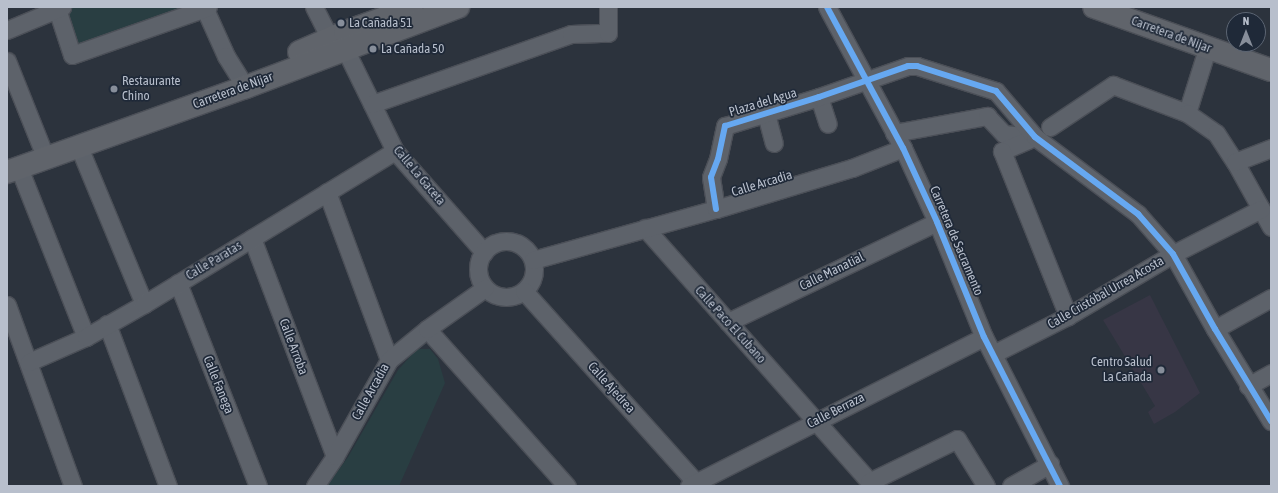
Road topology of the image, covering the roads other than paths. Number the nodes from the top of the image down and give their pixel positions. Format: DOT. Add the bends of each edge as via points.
graph roads {
  1 [pos="314,7"];
  2 [pos="415,7"];
  3 [pos="458,7"];
  4 [pos="608,7"];
  5 [pos="827,7"];
  6 [pos="1094,7"];
  7 [pos="60,8"];
  8 [pos="206,8"];
  9 [pos="7,30"];
  10 [pos="338,44"];
  11 [pos="1207,49"];
  12 [pos="7,61"];
  13 [pos="1271,70"];
  14 [pos="240,77"];
  15 [pos="866,82"];
  16 [pos="819,97"];
  17 [pos="372,104"];
  18 [pos="1187,113"];
  19 [pos="766,114"];
  20 [pos="828,124"];
  21 [pos="1050,127"];
  22 [pos="1035,137"];
  23 [pos="898,141"];
  24 [pos="774,142"];
  25 [pos="41,146"];
  26 [pos="79,148"];
  27 [pos="1271,148"];
  28 [pos="395,151"];
  29 [pos="1235,162"];
  30 [pos="11,166"];
  31 [pos="328,192"];
  32 [pos="716,210"];
  33 [pos="1261,210"];
  34 [pos="937,222"];
  35 [pos="1271,227"];
  36 [pos="645,228"];
  37 [pos="252,238"];
  38 [pos="484,252"];
  39 [pos="1174,254"];
  40 [pos="533,260"];
  41 [pos="178,283"];
  42 [pos="485,288"];
  43 [pos="524,291"];
  44 [pos="1271,298"];
  45 [pos="144,304"];
  46 [pos="7,305"];
  47 [pos="1068,316"];
  48 [pos="728,322"];
  49 [pos="108,324"];
  50 [pos="427,329"];
  51 [pos="1215,329"];
  52 [pos="86,337"];
  53 [pos="984,337"];
  54 [pos="993,354"];
  55 [pos="389,360"];
  56 [pos="29,362"];
  57 [pos="1271,373"];
  58 [pos="1248,386"];
  59 [pos="816,421"];
  60 [pos="1271,421"];
  61 [pos="335,456"];
  62 [pos="1050,464"];
  63 [pos="871,484"];
  64 [pos="694,485"];
  65 [pos="73,486"];
  66 [pos="168,486"];
  67 [pos="258,486"];
  68 [pos="315,486"];
  69 [pos="567,486"];
  70 [pos="986,486"];
  71 [pos="1011,486"];
  72 [pos="1060,486"];
  1 -- 10 [label="street, Calle La Gaceta"];
  2 -- 10 [label="main road, Carretera de Níjar"];
  3 -- 10 [label="main road, Carretera de Níjar"];
  4 -- 17 [label="street" via="608,33 571,34"];
  5 -- 15 [label="street, Carretera de Sacramento"];
  6 -- 11 [label="main road, Carretera de Níjar"];
  7 -- 8 [label="street" via="72,55"];
  7 -- 9 [label="street"];
  8 -- 14 [label="street" via="226,56"];
  10 -- 14 [label="main road, Carretera de Níjar"];
  10 -- 17 [label="street, Calle La Gaceta"];
  10 -- 26 [label="main road, Carretera de Níjar" via="246,87"];
  11 -- 13 [label="main road, Carretera de Níjar"];
  11 -- 18 [label="street"];
  12 -- 25 [label="street"];
  14 -- 25 [label="main road, Carretera de Níjar"];
  15 -- 16 [label="street, Plaza del Agua"];
  15 -- 22 [label="street, Plaza del Agua" via="908,66 917,66 996,91"];
  15 -- 23 [label="street, Carretera de Sacramento"];
  16 -- 19 [label="street, Plaza del Agua"];
  16 -- 20 [label="street"];
  17 -- 28 [label="street, Calle La Gaceta"];
  18 -- 21 [label="street" via="1113,85"];
  18 -- 29 [label="street" via="1216,133"];
  19 -- 24 [label="street, Plaza del Agua"];
  19 -- 32 [label="street, Plaza del Agua" via="725,126 718,159 710,177"];
  22 -- 23 [label="street, Calle Arcadia" via="1004,134 988,116"];
  22 -- 39 [label="street, Plaza del Agua" via="1138,214"];
  22 -- 47 [label="street" via="1002,151"];
  23 -- 32 [label="street, Calle Arcadia" via="852,168"];
  23 -- 34 [label="street, Carretera de Sacramento"];
  25 -- 30 [label="main road, Carretera de Níjar"];
  26 -- 30 [label="main road, Carretera de Níjar"];
  26 -- 45 [label="street"];
  27 -- 29 [label="street"];
  28 -- 31 [label="street, Calle Paratas"];
  28 -- 38 [label="street, Calle La Gaceta"];
  29 -- 33 [label="street"];
  30 -- 52 [label="street"];
  31 -- 37 [label="street, Calle Paratas"];
  31 -- 55 [label="street"];
  32 -- 36 [label="street, Calle Arcadia"];
  33 -- 35 [label="street"];
  33 -- 39 [label="street, Calle Cristóbal Urrea Acosta"];
  34 -- 48 [label="street, Calle Manatial"];
  34 -- 53 [label="street, Carretera de Sacramento"];
  36 -- 40 [label="street, Calle Arcadia"];
  36 -- 48 [label="street, Calle Paco El Cubano"];
  37 -- 41 [label="street, Calle Paratas"];
  37 -- 61 [label="street, Calle Arroba"];
  38 -- 40 [label="street" via="500,241 511,241 520,244"];
  38 -- 42 [label="street" via="479,260 478,270"];
  39 -- 47 [label="street, Calle Cristóbal Urrea Acosta"];
  39 -- 51 [label="street, Plaza del Agua"];
  40 -- 43 [label="street" via="534,277"];
  41 -- 45 [label="street, Calle Paratas"];
  41 -- 67 [label="street, Calle Fanega"];
  42 -- 43 [label="street" via="492,293 508,297"];
  42 -- 50 [label="street, Calle Arcadia"];
  43 -- 64 [label="street, Calle Ajedrea"];
  44 -- 51 [label="street"];
  45 -- 49 [label="street, Calle Paratas"];
  46 -- 56 [label="street"];
  47 -- 54 [label="street, Calle Cristóbal Urrea Acosta"];
  48 -- 59 [label="street, Calle Paco El Cubano"];
  49 -- 52 [label="street, Calle Paratas"];
  49 -- 66 [label="street"];
  50 -- 55 [label="street, Calle Arcadia"];
  50 -- 69 [label="street"];
  51 -- 58 [label="street, Plaza del Agua"];
  52 -- 56 [label="street, Calle Paratas"];
  53 -- 54 [label="street, Carretera de Sacramento"];
  53 -- 59 [label="street, Calle Berraza"];
  54 -- 62 [label="street, Carretera de Sacramento"];
  55 -- 61 [label="street, Calle Arcadia"];
  56 -- 65 [label="street"];
  57 -- 58 [label="street"];
  58 -- 60 [label="street, Plaza del Agua"];
  59 -- 63 [label="street, Calle Paco El Cubano"];
  59 -- 64 [label="street, Calle Berraza"];
  61 -- 68 [label="street, Calle Arcadia"];
  62 -- 71 [label="street"];
  62 -- 72 [label="street, Carretera de Sacramento"];
  63 -- 70 [label="street" via="957,439"];
}
